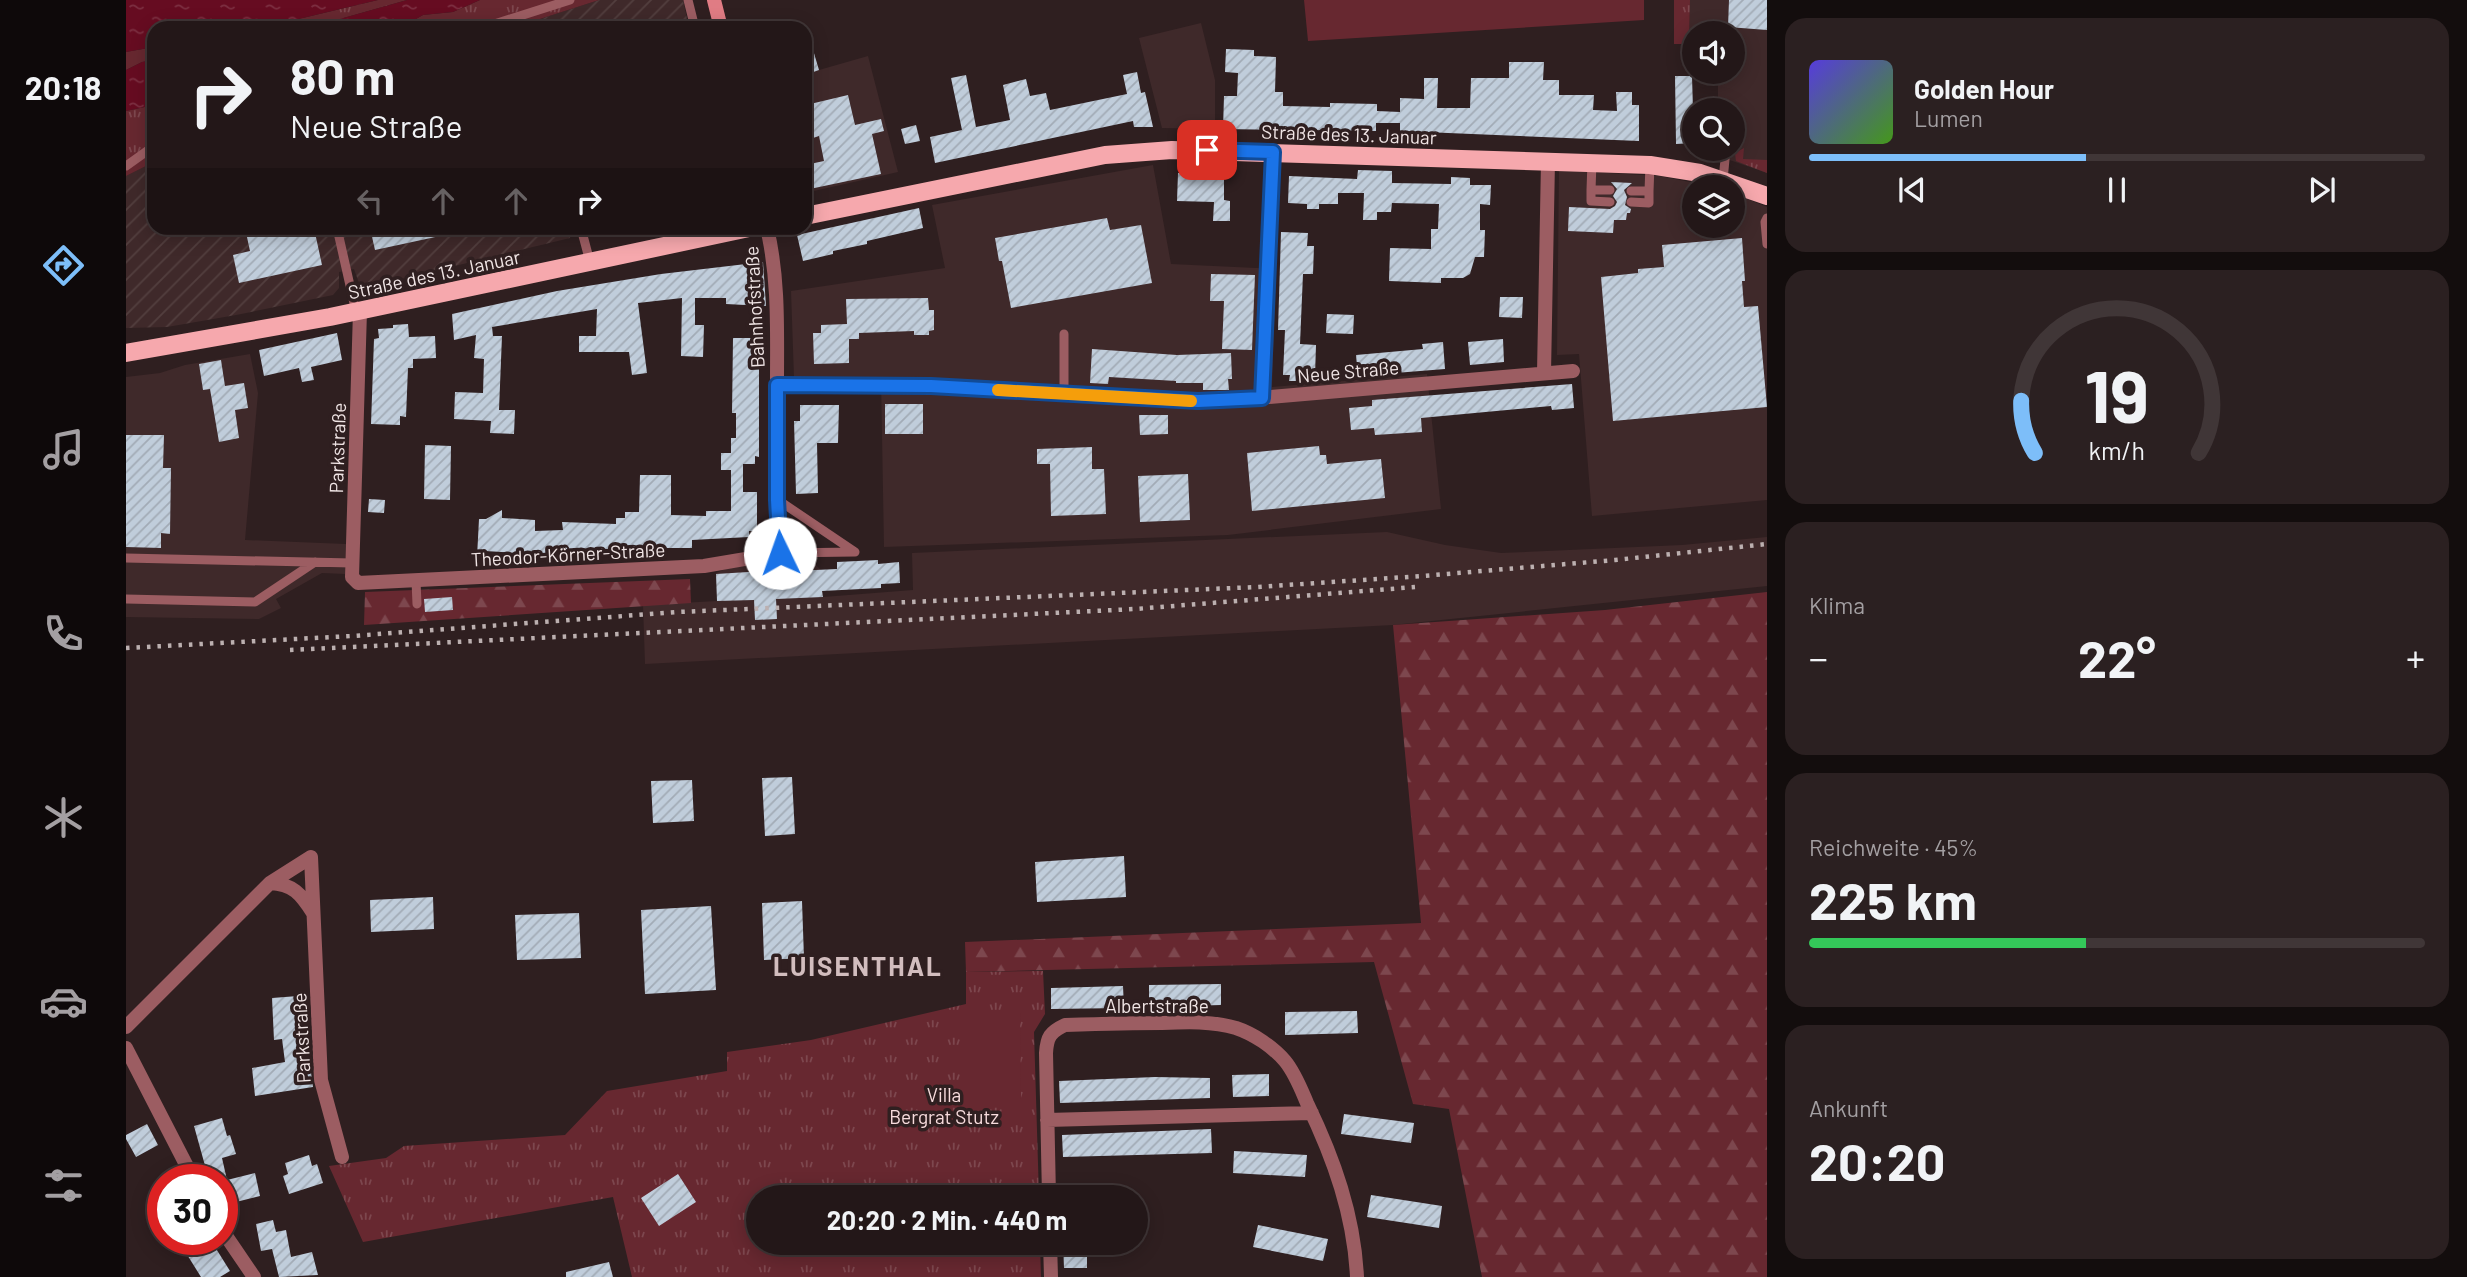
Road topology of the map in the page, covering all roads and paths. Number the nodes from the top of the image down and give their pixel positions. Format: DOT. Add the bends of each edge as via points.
graph roads {
  1 [pos="569,0"];
  2 [pos="688,0"];
  3 [pos="714,0"];
  4 [pos="504,21"];
  5 [pos="693,21"];
  6 [pos="719,21"];
  7 [pos="147,151"];
  8 [pos="1273,152"];
  9 [pos="1548,160"];
  10 [pos="1592,162"];
  11 [pos="1650,165"];
  12 [pos="126,166"];
  13 [pos="1707,175"];
  14 [pos="1745,188"];
  15 [pos="1591,190"];
  16 [pos="1610,190"];
  17 [pos="1631,191"];
  18 [pos="1649,191"];
  19 [pos="1767,196"];
  20 [pos="1610,202"];
  21 [pos="1631,202"];
  22 [pos="812,215"];
  23 [pos="1767,218"];
  24 [pos="339,235"];
  25 [pos="583,235"];
  26 [pos="716,235"];
  27 [pos="769,235"];
  28 [pos="1767,244"];
  29 [pos="590,262"];
  30 [pos="358,312"];
  31 [pos="1064,334"];
  32 [pos="126,354"];
  33 [pos="1573,372"];
  34 [pos="1544,373"];
  35 [pos="777,385"];
  36 [pos="1063,393"];
  37 [pos="1262,398"];
  38 [pos="777,500"];
  39 [pos="780,553"];
  40 [pos="126,558"];
  41 [pos="315,562"];
  42 [pos="352,563"];
  43 [pos="416,581"];
  44 [pos="358,583"];
  45 [pos="126,598"];
  46 [pos="417,604"];
  47 [pos="270,883"];
  48 [pos="313,914"];
  49 [pos="126,1027"];
  50 [pos="126,1048"];
  51 [pos="1312,1113"];
  52 [pos="1047,1120"];
  53 [pos="342,1157"];
  54 [pos="186,1164"];
  55 [pos="1049,1185"];
  56 [pos="238,1254"];
  57 [pos="1050,1255"];
  58 [pos="254,1277"];
  59 [pos="1051,1277"];
  60 [pos="1357,1277"];
  1 -- 4 [label="lane"];
  2 -- 5 [label="lane"];
  3 -- 6 [label="main road"];
  7 -- 12 [label="lane"];
  8 -- 9 [label="main road, Straße des 13. Januar"];
  8 -- 22 [label="main road, Straße des 13. Januar" via="1135,151"];
  8 -- 37 [label="street"];
  9 -- 10 [label="main road, Straße des 13. Januar"];
  9 -- 34 [label="street"];
  10 -- 11 [label="main road, Straße des 13. Januar"];
  10 -- 15 [label="lane"];
  11 -- 13 [label="main road, Straße des 13. Januar"];
  11 -- 18 [label="lane"];
  14 -- 19 [label="main road, Straße des 13. Januar"];
  15 -- 16 [label="lane"];
  15 -- 20 [label="lane" via="1591,201"];
  17 -- 18 [label="lane"];
  18 -- 21 [label="lane" via="1648,203"];
  23 -- 28 [label="lane"];
  24 -- 30 [label="lane"];
  25 -- 29 [label="lane"];
  26 -- 29 [label="main road, Straße des 13. Januar"];
  27 -- 35 [label="street, Bahnhofstraße" via="778,312"];
  29 -- 30 [label="main road, Straße des 13. Januar"];
  30 -- 32 [label="main road, Straße des 13. Januar"];
  30 -- 42 [label="street, Parkstraße"];
  31 -- 36 [label="lane"];
  33 -- 34 [label="street, Neue Straße"];
  34 -- 37 [label="street, Neue Straße"];
  35 -- 36 [label="street, Neue Straße" via="873,384"];
  35 -- 38 [label="street, Bahnhofstraße"];
  36 -- 37 [label="street, Neue Straße" via="1198,401"];
  38 -- 39 [label="street, Bahnhofstraße"];
  38 -- 39 [label="lane" via="855,552"];
  39 -- 43 [label="street, Theodor-Körner-Straße" via="704,566"];
  40 -- 41 [label="lane"];
  41 -- 42 [label="lane"];
  41 -- 45 [label="lane" via="255,602"];
  42 -- 44 [label="street, Parkstraße" via="352,577"];
  43 -- 44 [label="street, Theodor-Körner-Straße"];
  43 -- 46 [label="lane"];
  47 -- 48 [label="street" via="296,889"];
  47 -- 48 [label="street, Parkstraße" via="311,857"];
  47 -- 49 [label="street, Parkstraße"];
  48 -- 53 [label="street, Parkstraße" via="321,1080"];
  50 -- 54 [label="street"];
  51 -- 52 [label="street"];
  51 -- 52 [label="street, Albertstraße" via="1285,1061 1255,1037 1220,1024 1065,1025 1047,1038"];
  51 -- 60 [label="street, Albertstraße" via="1348,1208"];
  52 -- 55 [label="street, Albertstraße"];
  56 -- 58 [label="street"];
  57 -- 59 [label="street"];
}
